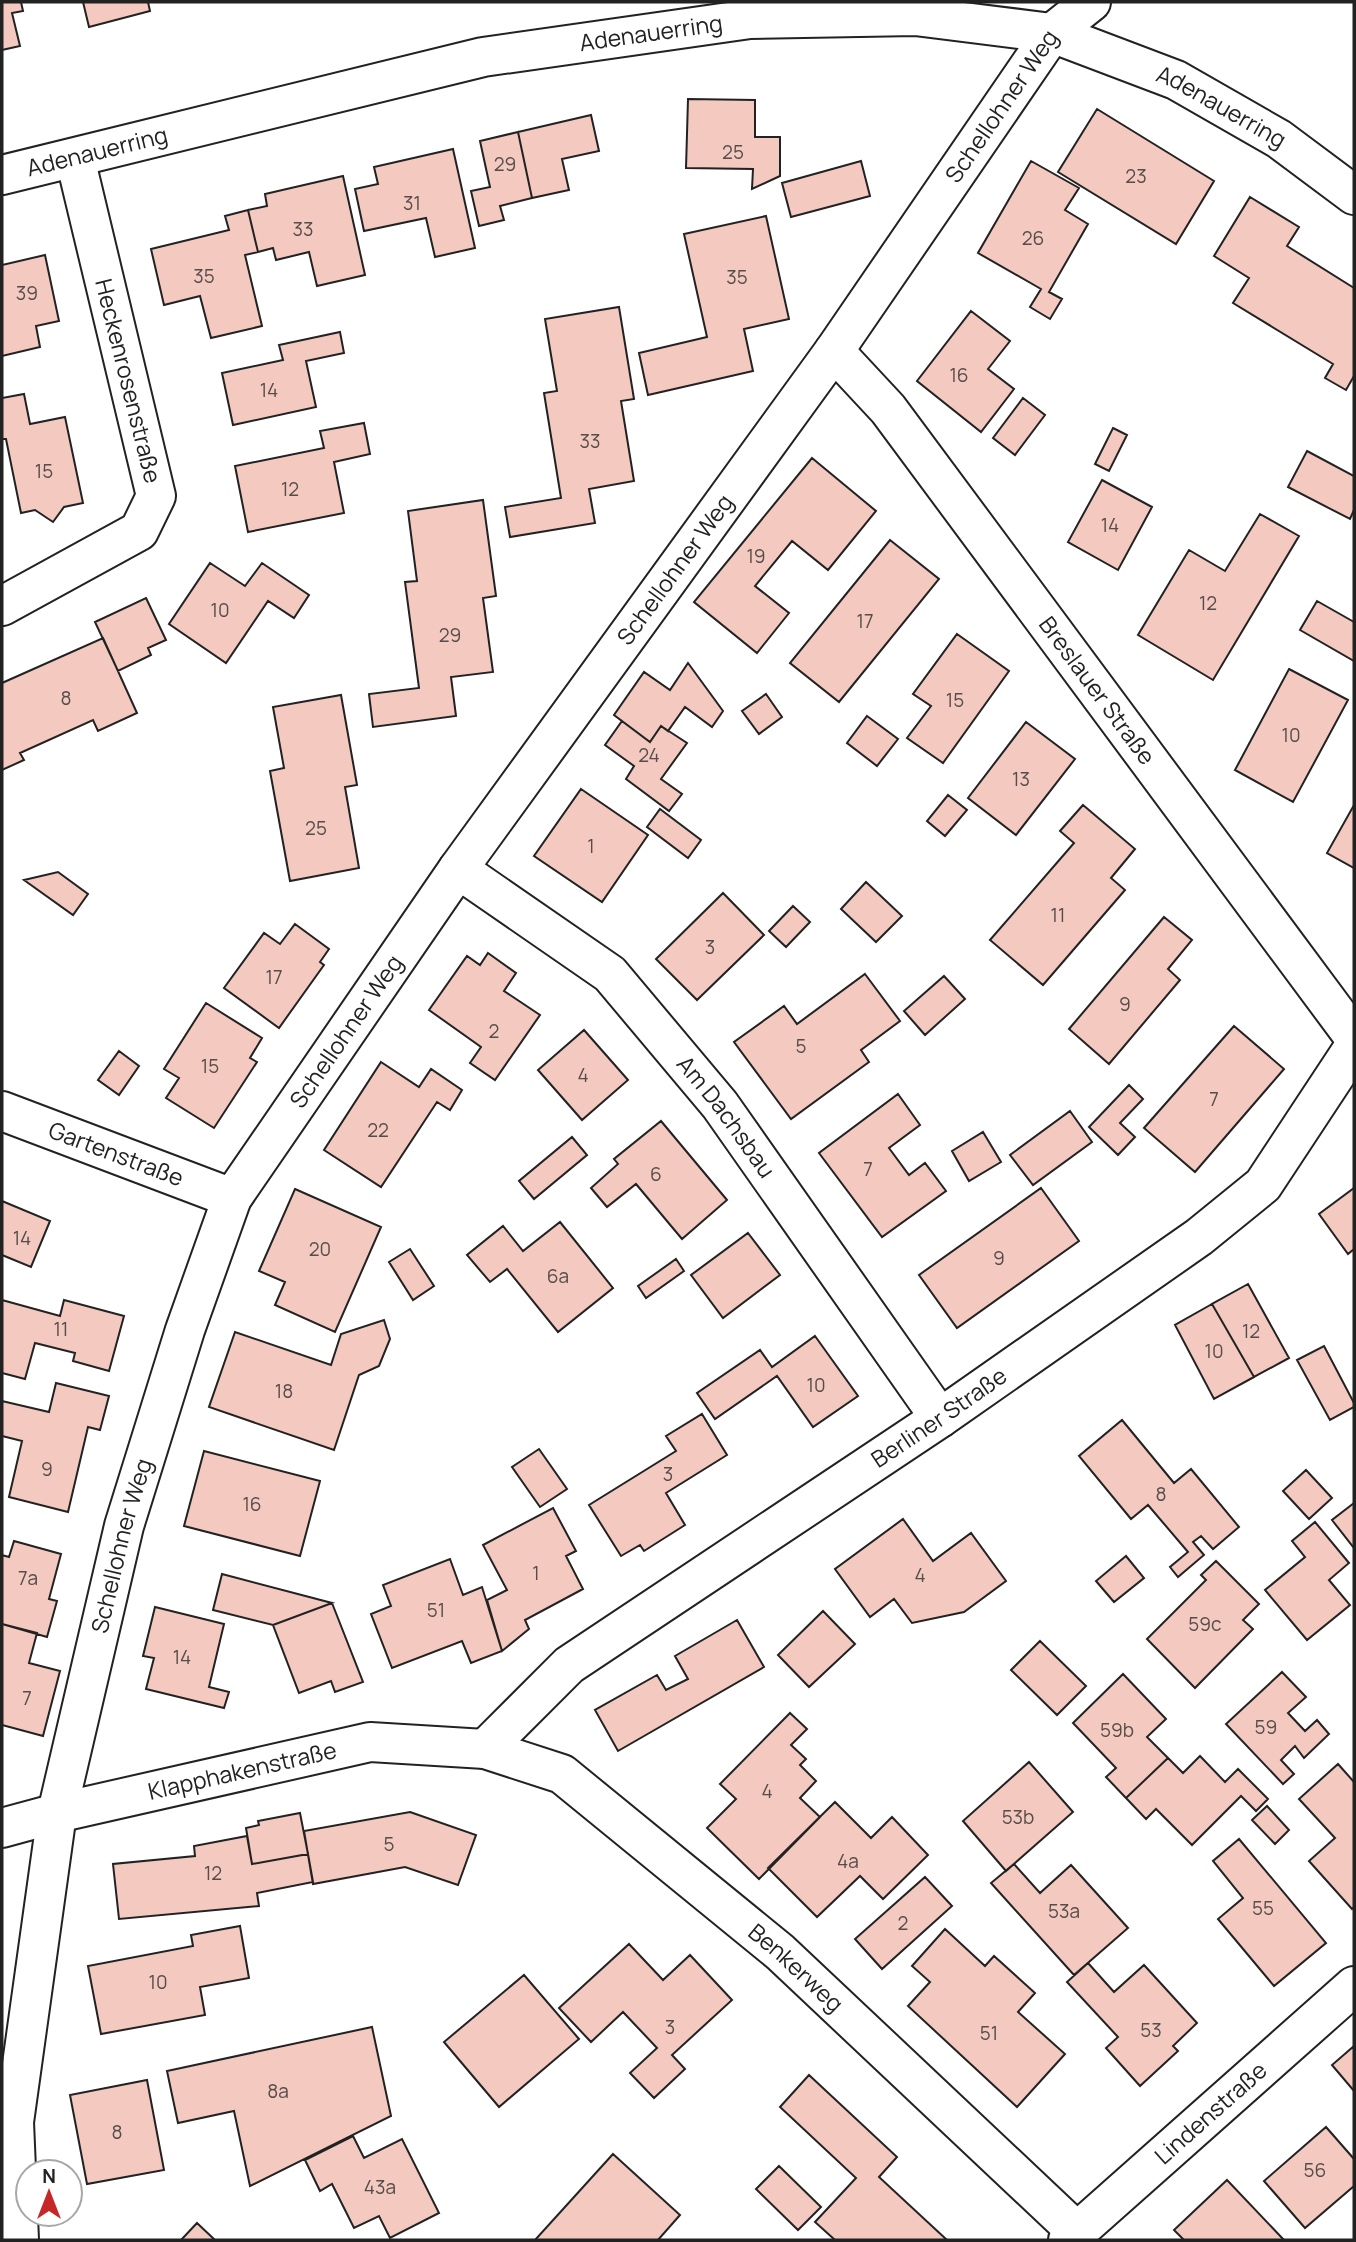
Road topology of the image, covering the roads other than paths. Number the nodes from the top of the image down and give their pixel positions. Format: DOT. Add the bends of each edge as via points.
graph roads {
  1 [pos="1091,2"];
  2 [pos="1052,33"];
  3 [pos="75,158"];
  4 [pos="2,176"];
  5 [pos="1354,195"];
  6 [pos="834,351"];
  7 [pos="2,606"];
  8 [pos="458,870"];
  9 [pos="1354,1037"];
  10 [pos="1354,1047"];
  11 [pos="2,1111"];
  12 [pos="232,1198"];
  13 [pos="940,1418"];
  14 [pos="485,1749"];
  15 [pos="57,1813"];
  16 [pos="2,1828"];
  17 [pos="1354,1986"];
  18 [pos="1072,2236"];
  19 [pos="19,2240"];
  1 -- 2 [label="street, Schellohner Weg"];
  2 -- 3 [label="street, Adenauerring" via="915,16 750,19 483,57"];
  2 -- 5 [label="street, Adenauerring" via="1176,80 1279,139"];
  2 -- 6 [label="street, Schellohner Weg"];
  3 -- 4 [label="street, Adenauerring"];
  3 -- 7 [label="street, Heckenrosenstraße" via="156,496 139,531"];
  6 -- 8 [label="street, Schellohner Weg"];
  6 -- 9 [label="street, Breslauer Straße" via="888,410"];
  8 -- 12 [label="street, Schellohner Weg"];
  8 -- 13 [label="street, Am Dachsbau" via="610,974 720,1105"];
  10 -- 13 [label="street, Berliner Straße" via="1263,1185 1199,1237"];
  11 -- 12 [label="street, Gartenstraße"];
  12 -- 15 [label="street, Schellohner Weg" via="185,1329 124,1526"];
  13 -- 14 [label="street, Berliner Straße" via="569,1665"];
  14 -- 15 [label="street, Klapphakenstraße" via="370,1742"];
  14 -- 18 [label="street, Benkerweg" via="562,1774 780,1952"];
  15 -- 16 [label="street, Klapphakenstraße"];
  15 -- 19 [label="street, Schellohner Weg" via="14,2122"];
  17 -- 18 [label="street, Lindenstraße"];
}
